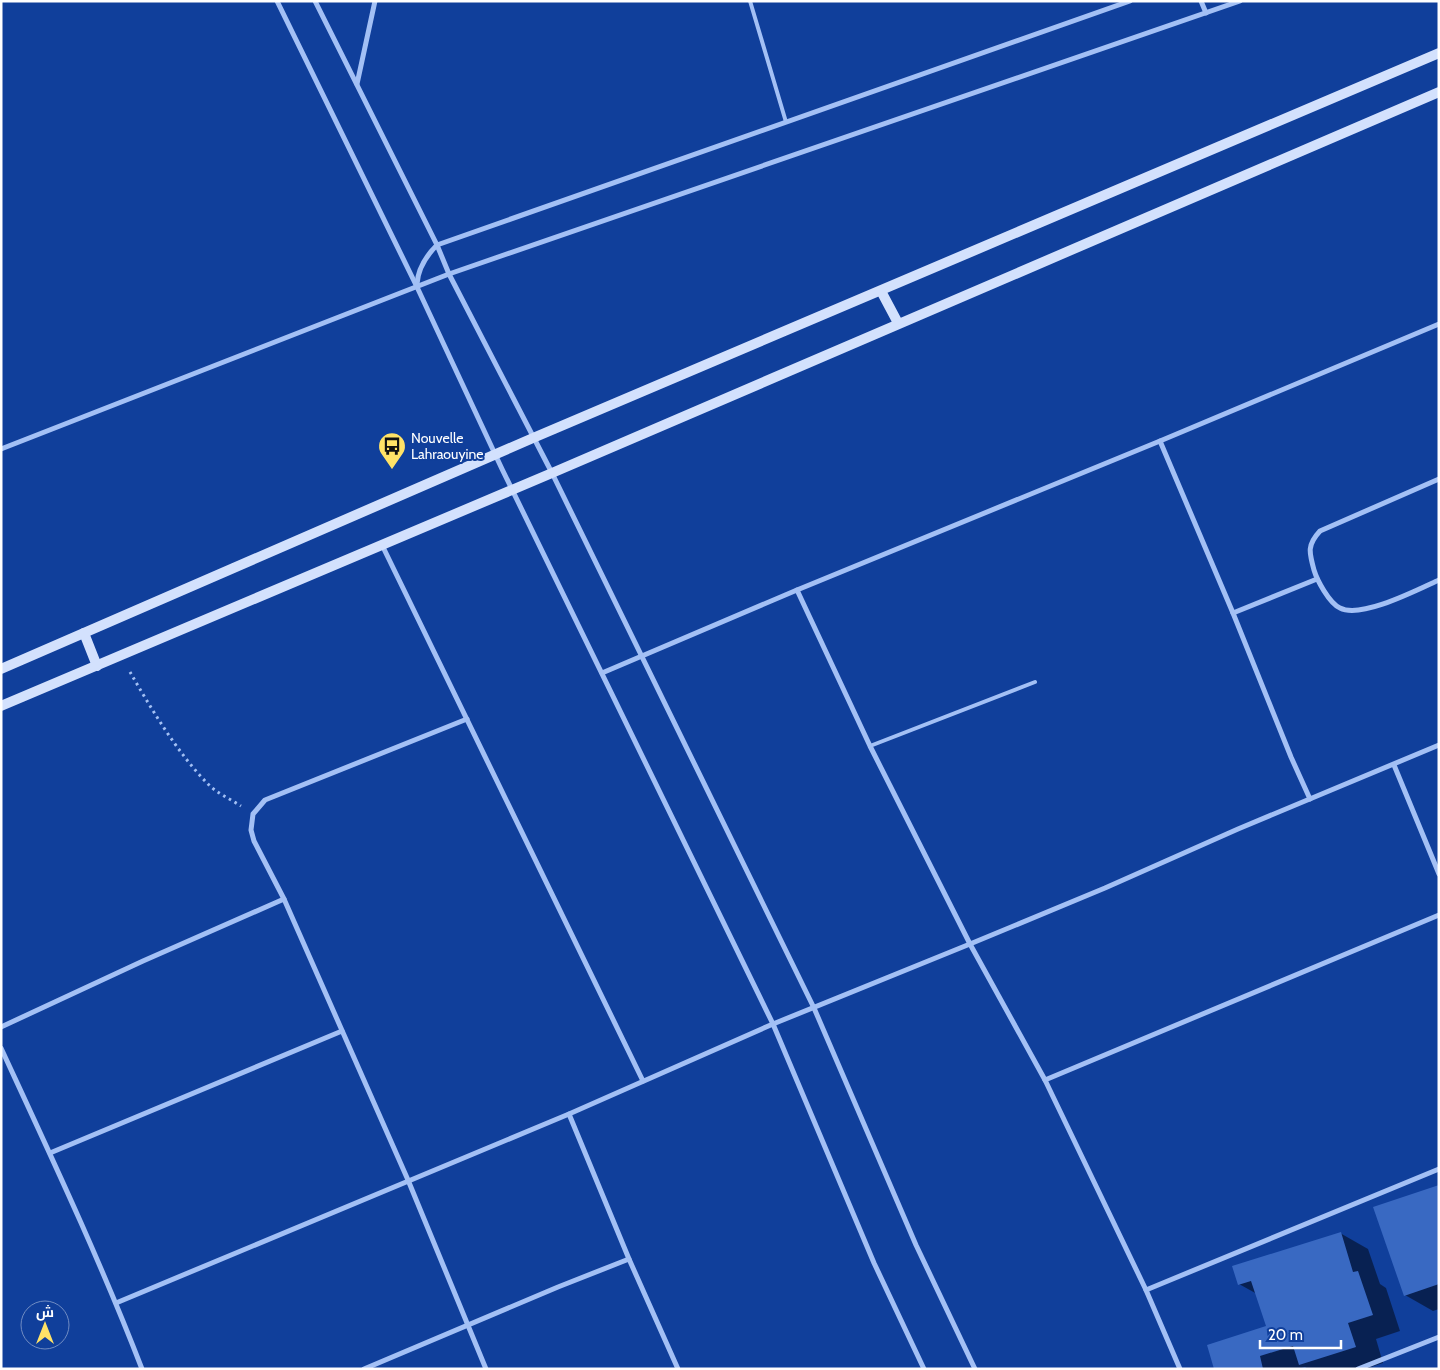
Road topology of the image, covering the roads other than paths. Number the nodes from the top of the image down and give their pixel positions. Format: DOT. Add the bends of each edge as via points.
graph roads {
  1 [pos="277,1"];
  2 [pos="315,1"];
  3 [pos="375,1"];
  4 [pos="750,1"];
  5 [pos="1130,1"];
  6 [pos="1201,1"];
  7 [pos="1240,1"];
  8 [pos="1206,13"];
  9 [pos="1439,53"];
  10 [pos="357,85"];
  11 [pos="1439,92"];
  12 [pos="786,122"];
  13 [pos="437,245"];
  14 [pos="450,274"];
  15 [pos="417,287"];
  16 [pos="881,291"];
  17 [pos="898,323"];
  18 [pos="1439,324"];
  19 [pos="533,438"];
  20 [pos="1160,442"];
  21 [pos="1,449"];
  22 [pos="495,455"];
  23 [pos="552,473"];
  24 [pos="1439,480"];
  25 [pos="512,490"];
  26 [pos="382,545"];
  27 [pos="1317,579"];
  28 [pos="1439,580"];
  29 [pos="796,590"];
  30 [pos="1233,614"];
  31 [pos="84,633"];
  32 [pos="641,656"];
  33 [pos="97,666"];
  34 [pos="1,668"];
  35 [pos="602,674"];
  36 [pos="1036,682"];
  37 [pos="1,706"];
  38 [pos="467,719"];
  39 [pos="1439,745"];
  40 [pos="870,746"];
  41 [pos="1394,765"];
  42 [pos="1310,799"];
  43 [pos="1439,874"];
  44 [pos="284,899"];
  45 [pos="1439,914"];
  46 [pos="970,944"];
  47 [pos="814,1008"];
  48 [pos="773,1024"];
  49 [pos="1,1027"];
  50 [pos="342,1032"];
  51 [pos="1,1048"];
  52 [pos="1045,1080"];
  53 [pos="643,1081"];
  54 [pos="569,1114"];
  55 [pos="50,1153"];
  56 [pos="1439,1169"];
  57 [pos="408,1180"];
  58 [pos="629,1259"];
  59 [pos="1146,1290"];
  60 [pos="116,1303"];
  61 [pos="469,1325"];
  62 [pos="1439,1337"];
  63 [pos="142,1369"];
  64 [pos="364,1369"];
  65 [pos="486,1369"];
  66 [pos="678,1369"];
  67 [pos="924,1369"];
  68 [pos="975,1369"];
  69 [pos="1180,1369"];
  70 [pos="1358,1369"];
  1 -- 15 [label="street"];
  2 -- 10 [label="street"];
  3 -- 10 [label="street"];
  4 -- 12 [label="lane"];
  5 -- 12 [label="street"];
  6 -- 8 [label="street"];
  7 -- 8 [label="street"];
  8 -- 14 [label="street"];
  9 -- 16 [label="street"];
  10 -- 13 [label="street"];
  11 -- 17 [label="street"];
  12 -- 13 [label="street"];
  13 -- 14 [label="street"];
  13 -- 15 [label="street" via="422,265"];
  14 -- 15 [label="street"];
  14 -- 19 [label="street"];
  15 -- 21 [label="street"];
  15 -- 22 [label="street"];
  16 -- 17 [label="street"];
  16 -- 19 [label="street"];
  17 -- 23 [label="street"];
  18 -- 20 [label="street"];
  19 -- 22 [label="street"];
  19 -- 23 [label="street"];
  20 -- 29 [label="street"];
  20 -- 30 [label="street"];
  22 -- 25 [label="street"];
  22 -- 31 [label="street"];
  23 -- 25 [label="street"];
  23 -- 32 [label="street"];
  24 -- 27 [label="street" via="1320,531 1311,542 1310,552"];
  25 -- 26 [label="street"];
  25 -- 35 [label="street"];
  26 -- 33 [label="street"];
  26 -- 38 [label="street"];
  27 -- 28 [label="street" via="1334,604 1350,610 1390,601"];
  27 -- 30 [label="street"];
  29 -- 32 [label="street"];
  29 -- 40 [label="street"];
  30 -- 42 [label="street"];
  31 -- 33 [label="street"];
  31 -- 34 [label="street"];
  32 -- 35 [label="street"];
  32 -- 47 [label="street"];
  33 -- 37 [label="street"];
  35 -- 48 [label="street"];
  36 -- 40 [label="lane"];
  38 -- 44 [label="street" via="265,800 253,814 251,830"];
  38 -- 53 [label="street"];
  39 -- 41 [label="street"];
  40 -- 46 [label="street"];
  41 -- 42 [label="street"];
  41 -- 43 [label="street"];
  42 -- 46 [label="street"];
  44 -- 49 [label="street"];
  44 -- 50 [label="street"];
  45 -- 52 [label="street"];
  46 -- 47 [label="street"];
  46 -- 52 [label="street"];
  47 -- 48 [label="street"];
  47 -- 68 [label="street" via="916,1245"];
  48 -- 53 [label="street"];
  48 -- 67 [label="street" via="874,1262"];
  50 -- 55 [label="street"];
  50 -- 57 [label="street"];
  51 -- 55 [label="street"];
  52 -- 59 [label="street"];
  53 -- 54 [label="street"];
  54 -- 57 [label="street"];
  54 -- 58 [label="street"];
  55 -- 60 [label="street"];
  56 -- 59 [label="street"];
  57 -- 60 [label="street"];
  57 -- 61 [label="street"];
  58 -- 61 [label="street"];
  58 -- 66 [label="street"];
  59 -- 69 [label="street"];
  60 -- 63 [label="street"];
  61 -- 64 [label="street"];
  61 -- 65 [label="street"];
  62 -- 70 [label="street"];
}
